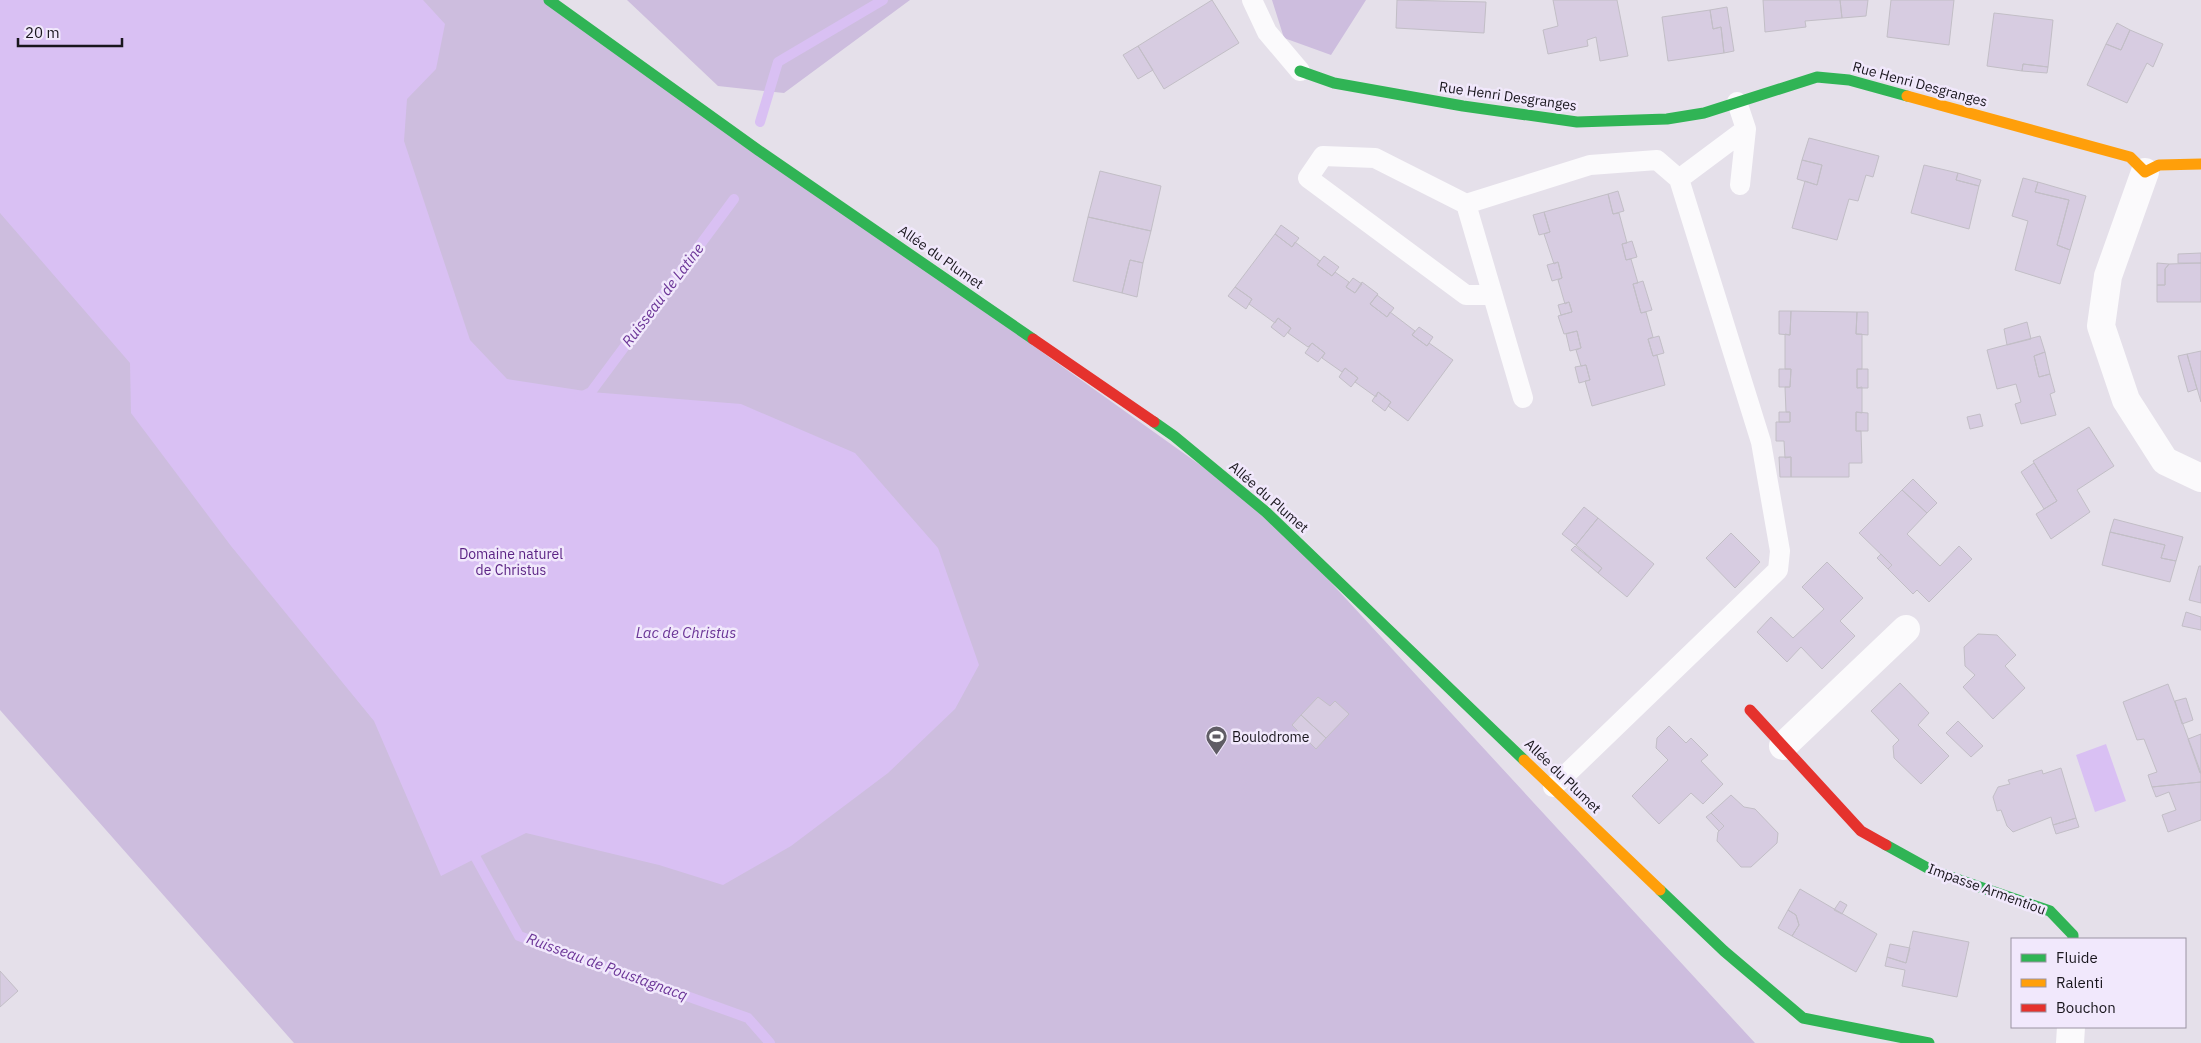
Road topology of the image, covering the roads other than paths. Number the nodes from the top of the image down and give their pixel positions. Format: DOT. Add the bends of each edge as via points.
graph roads {
  1 [pos="548,0"];
  2 [pos="1252,0"];
  3 [pos="1300,71"];
  4 [pos="1737,102"];
  5 [pos="1746,129"];
  6 [pos="2201,164"];
  7 [pos="2144,172"];
  8 [pos="1678,179"];
  9 [pos="1740,185"];
  10 [pos="1466,204"];
  11 [pos="1493,295"];
  12 [pos="1523,398"];
  13 [pos="2201,478"];
  14 [pos="1906,629"];
  15 [pos="1750,710"];
  16 [pos="1783,746"];
  17 [pos="1553,787"];
  18 [pos="2073,938"];
  19 [pos="2072,1028"];
  20 [pos="1929,1043"];
  21 [pos="2070,1043"];
  1 -- 17 [label="street, Allée du Plumet" via="758,150 1174,436 1266,512"];
  2 -- 3 [label="lane" via="1267,32"];
  3 -- 4 [label="street, Rue Henri Desgranges" via="1334,83 1577,122 1667,118"];
  4 -- 5 [label="lane"];
  4 -- 7 [label="street, Rue Henri Desgranges" via="1817,77 1849,80 2130,157"];
  5 -- 8 [label="lane"];
  5 -- 9 [label="lane"];
  6 -- 7 [label="street" via="2159,165"];
  7 -- 13 [label="street" via="2108,276 2101,326 2126,400 2165,462"];
  8 -- 10 [label="lane" via="1657,160 1590,166"];
  8 -- 17 [label="lane" via="1761,442 1780,551 1778,570"];
  10 -- 11 [label="lane"];
  10 -- 11 [label="lane" via="1375,158 1324,156 1308,178 1466,295"];
  11 -- 12 [label="lane"];
  14 -- 16 [label="street"];
  15 -- 16 [label="street, Impasse Armentiou"];
  16 -- 18 [label="street, Impasse Armentiou" via="1861,831 1933,871 2050,911"];
  17 -- 20 [label="street, Allée du Plumet" via="1724,951 1803,1018"];
  19 -- 21 [label="street"];
}
